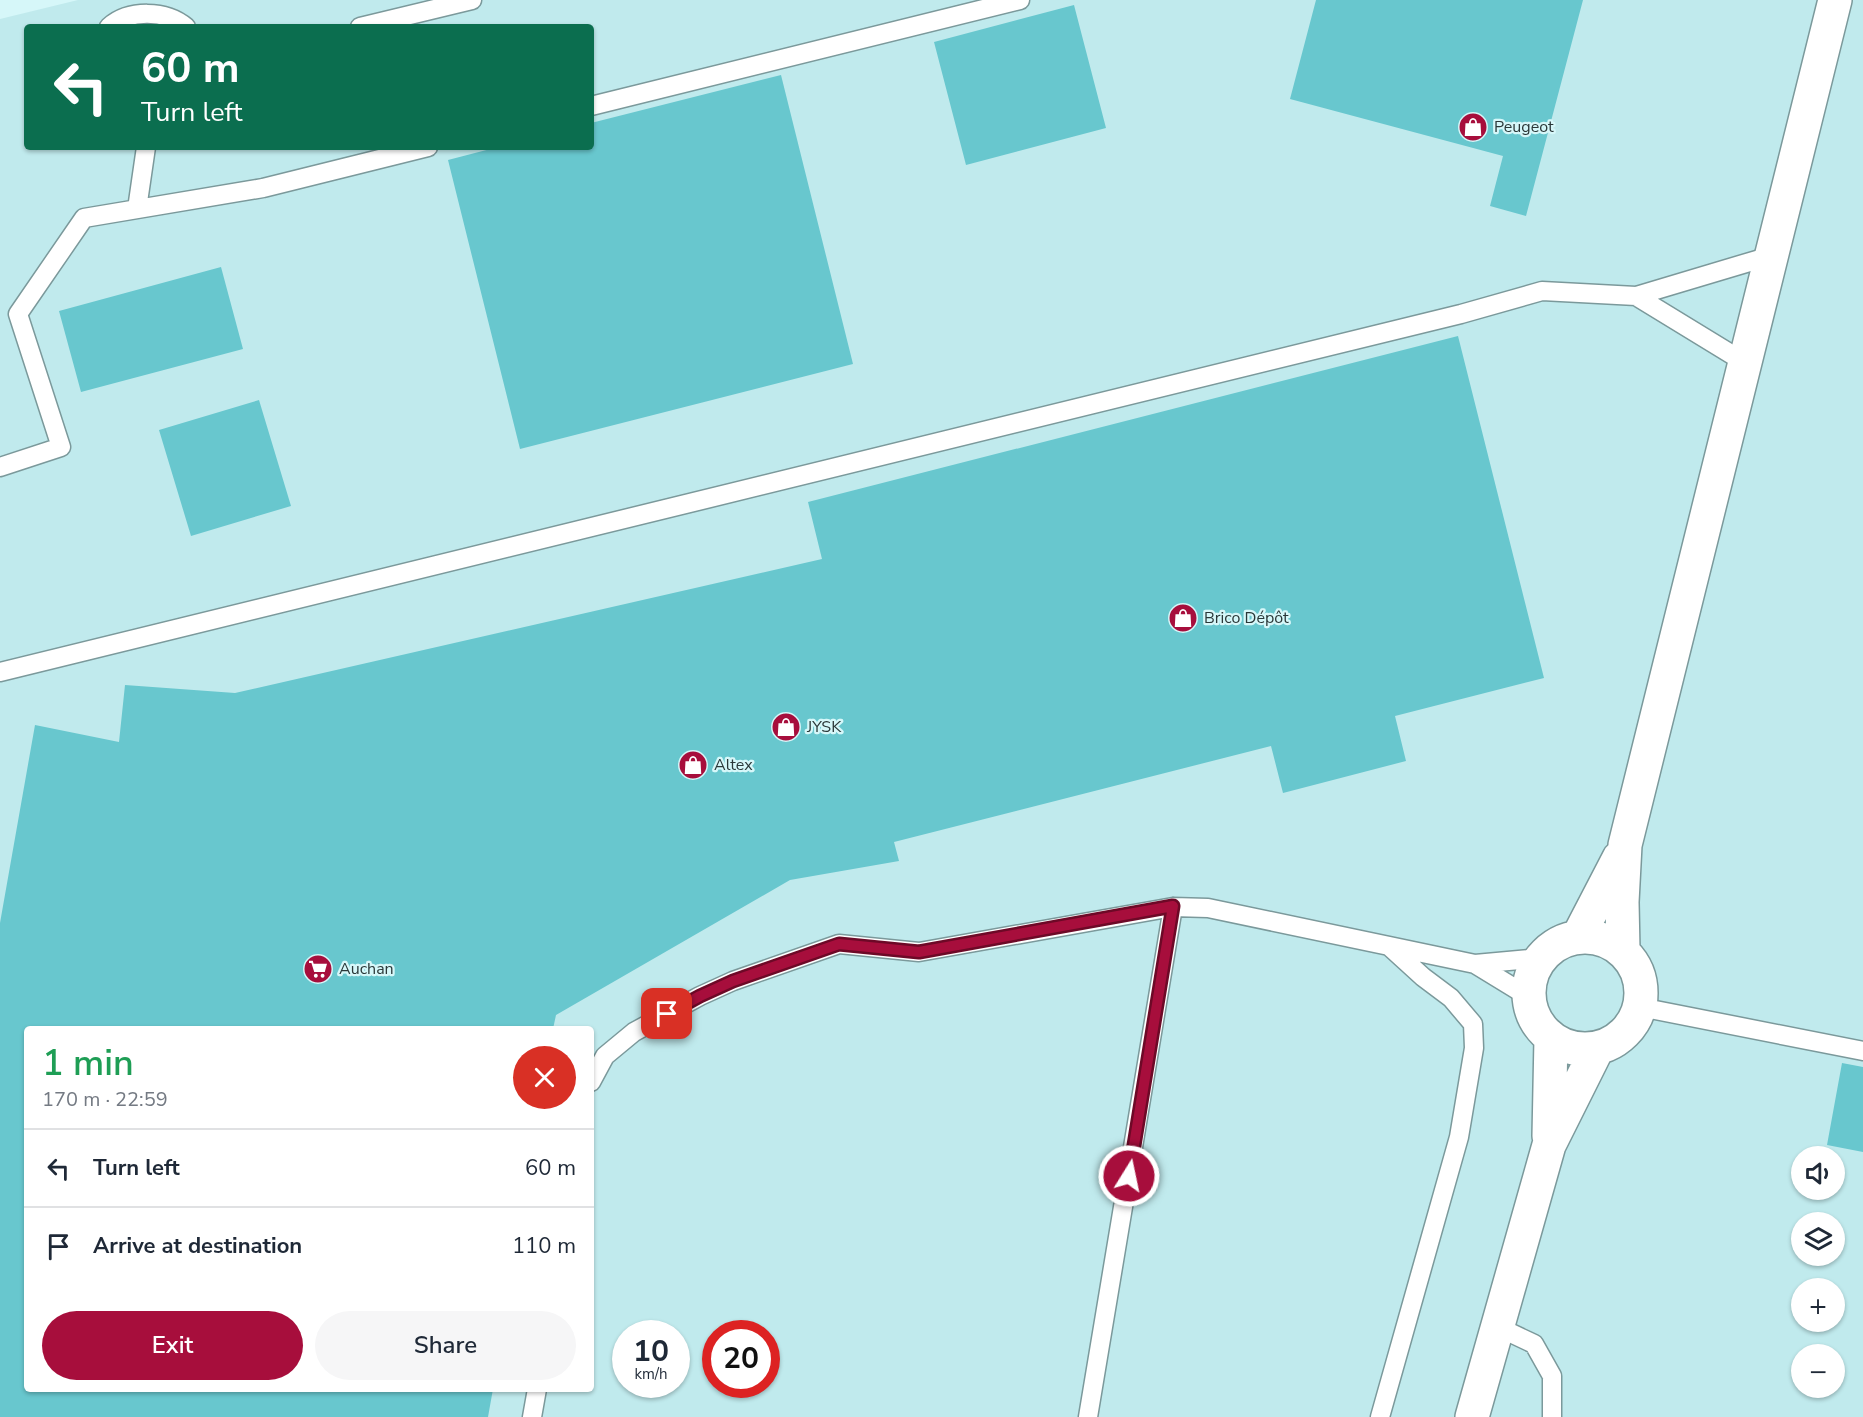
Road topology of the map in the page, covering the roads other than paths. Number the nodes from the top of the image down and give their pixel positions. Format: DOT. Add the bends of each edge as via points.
graph roads {
  1 [pos="472,0"];
  2 [pos="1020,0"];
  3 [pos="1835,0"];
  4 [pos="113,24"];
  5 [pos="180,24"];
  6 [pos="372,24"];
  7 [pos="594,105"];
  8 [pos="146,150"];
  9 [pos="416,150"];
  10 [pos="137,209"];
  11 [pos="1770,256"];
  12 [pos="1636,296"];
  13 [pos="1744,362"];
  14 [pos="0,467"];
  15 [pos="0,672"];
  16 [pos="1625,845"];
  17 [pos="1173,906"];
  18 [pos="1578,937"];
  19 [pos="1388,945"];
  20 [pos="1623,950"];
  21 [pos="1541,958"];
  22 [pos="1475,964"];
  23 [pos="1529,997"];
  24 [pos="1640,1007"];
  25 [pos="1551,1038"];
  26 [pos="1597,1049"];
  27 [pos="1863,1051"];
  28 [pos="594,1076"];
  29 [pos="1549,1145"];
  30 [pos="1496,1326"];
  31 [pos="536,1392"];
  32 [pos="532,1417"];
  33 [pos="1088,1417"];
  34 [pos="1380,1417"];
  35 [pos="1472,1417"];
  36 [pos="1552,1417"];
  1 -- 6 [label="lane"];
  2 -- 7 [label="lane"];
  3 -- 11 [label="main road"];
  4 -- 5 [label="lane" via="137,14 161,15"];
  8 -- 10 [label="lane"];
  9 -- 10 [label="lane" via="263,188"];
  10 -- 14 [label="lane" via="84,218 18,314 61,447"];
  11 -- 12 [label="lane"];
  11 -- 13 [label="main road"];
  12 -- 13 [label="lane"];
  12 -- 15 [label="lane" via="1542,291"];
  13 -- 16 [label="main road"];
  16 -- 18 [label="main road"];
  16 -- 20 [label="main road"];
  17 -- 19 [label="lane" via="1208,908"];
  17 -- 28 [label="lane" via="919,952 839,944 733,981 681,1006 634,1032 605,1056"];
  17 -- 33 [label="lane"];
  18 -- 20 [label="main road" via="1594,937"];
  18 -- 21 [label="main road" via="1551,948"];
  19 -- 22 [label="lane"];
  19 -- 34 [label="lane" via="1451,998 1473,1024 1474,1048 1459,1137"];
  20 -- 24 [label="main road" via="1639,976"];
  21 -- 22 [label="lane"];
  21 -- 23 [label="main road" via="1534,970"];
  22 -- 23 [label="lane"];
  23 -- 25 [label="main road" via="1539,1027"];
  24 -- 26 [label="main road" via="1625,1034"];
  24 -- 27 [label="lane"];
  25 -- 26 [label="main road" via="1581,1050"];
  25 -- 29 [label="main road"];
  26 -- 29 [label="main road"];
  29 -- 30 [label="main road"];
  30 -- 35 [label="main road"];
  30 -- 36 [label="lane" via="1534,1344 1552,1376"];
  31 -- 32 [label="lane"];
}
